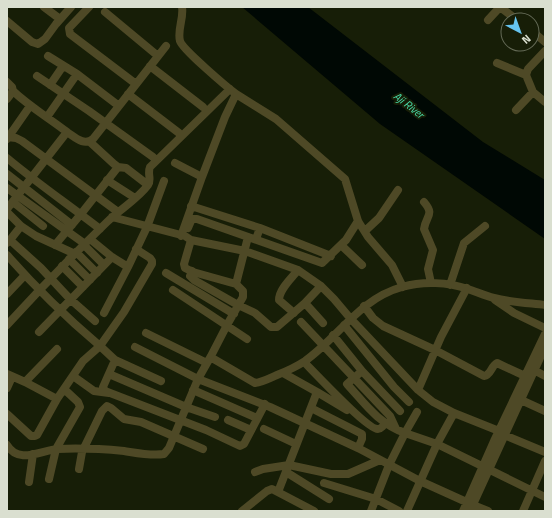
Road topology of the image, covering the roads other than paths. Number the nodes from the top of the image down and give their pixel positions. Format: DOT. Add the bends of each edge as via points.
graph roads {
  1 [pos="44,7"];
  2 [pos="71,7"];
  3 [pos="89,7"];
  4 [pos="182,7"];
  5 [pos="500,7"];
  6 [pos="105,12"];
  7 [pos="60,19"];
  8 [pos="488,20"];
  9 [pos="7,21"];
  10 [pos="166,46"];
  11 [pos="545,51"];
  12 [pos="48,56"];
  13 [pos="158,56"];
  14 [pos="498,64"];
  15 [pos="63,66"];
  16 [pos="150,66"];
  17 [pos="77,74"];
  18 [pos="526,75"];
  19 [pos="37,76"];
  20 [pos="7,82"];
  21 [pos="136,84"];
  22 [pos="50,85"];
  23 [pos="13,91"];
  24 [pos="233,92"];
  25 [pos="533,92"];
  26 [pos="63,94"];
  27 [pos="128,94"];
  28 [pos="7,99"];
  29 [pos="545,102"];
  30 [pos="30,106"];
  31 [pos="119,106"];
  32 [pos="203,107"];
  33 [pos="516,110"];
  34 [pos="47,117"];
  35 [pos="105,123"];
  36 [pos="67,132"];
  37 [pos="179,133"];
  38 [pos="8,137"];
  39 [pos="90,142"];
  40 [pos="153,157"];
  41 [pos="7,158"];
  42 [pos="47,158"];
  43 [pos="175,163"];
  44 [pos="118,167"];
  45 [pos="7,174"];
  46 [pos="202,177"];
  47 [pos="31,178"];
  48 [pos="107,180"];
  49 [pos="164,181"];
  50 [pos="148,185"];
  51 [pos="24,187"];
  52 [pos="7,188"];
  53 [pos="398,190"];
  54 [pos="96,194"];
  55 [pos="135,198"];
  56 [pos="15,199"];
  57 [pos="424,202"];
  58 [pos="191,206"];
  59 [pos="8,213"];
  60 [pos="81,214"];
  61 [pos="115,214"];
  62 [pos="358,221"];
  63 [pos="21,226"];
  64 [pos="43,226"];
  65 [pos="485,226"];
  66 [pos="70,227"];
  67 [pos="147,227"];
  68 [pos="260,228"];
  69 [pos="100,229"];
  70 [pos="365,231"];
  71 [pos="186,237"];
  72 [pos="252,238"];
  73 [pos="8,241"];
  74 [pos="86,243"];
  75 [pos="55,245"];
  76 [pos="341,245"];
  77 [pos="136,249"];
  78 [pos="245,251"];
  79 [pos="7,255"];
  80 [pos="73,255"];
  81 [pos="331,256"];
  82 [pos="112,257"];
  83 [pos="104,265"];
  84 [pos="362,265"];
  85 [pos="62,266"];
  86 [pos="128,268"];
  87 [pos="298,270"];
  88 [pos="192,271"];
  89 [pos="97,272"];
  90 [pos="166,273"];
  91 [pos="25,275"];
  92 [pos="50,279"];
  93 [pos="90,280"];
  94 [pos="431,283"];
  95 [pos="236,284"];
  96 [pos="450,285"];
  97 [pos="321,286"];
  98 [pos="403,287"];
  99 [pos="83,288"];
  100 [pos="467,288"];
  101 [pos="39,290"];
  102 [pos="173,290"];
  103 [pos="7,294"];
  104 [pos="493,298"];
  105 [pos="70,300"];
  106 [pos="305,303"];
  107 [pos="238,305"];
  108 [pos="545,305"];
  109 [pos="364,306"];
  110 [pos="60,310"];
  111 [pos="104,312"];
  112 [pos="294,313"];
  113 [pos="234,314"];
  114 [pos="350,318"];
  115 [pos="95,321"];
  116 [pos="301,322"];
  117 [pos="324,323"];
  118 [pos="7,325"];
  119 [pos="227,325"];
  120 [pos="344,325"];
  121 [pos="545,328"];
  122 [pos="39,332"];
  123 [pos="146,333"];
  124 [pos="545,334"];
  125 [pos="333,335"];
  126 [pos="247,339"];
  127 [pos="324,345"];
  128 [pos="100,346"];
  129 [pos="135,347"];
  130 [pos="545,347"];
  131 [pos="57,349"];
  132 [pos="435,350"];
  133 [pos="115,360"];
  134 [pos="209,360"];
  135 [pos="304,362"];
  136 [pos="532,369"];
  137 [pos="362,371"];
  138 [pos="283,372"];
  139 [pos="109,374"];
  140 [pos="10,375"];
  141 [pos="73,376"];
  142 [pos="525,376"];
  143 [pos="545,376"];
  144 [pos="354,378"];
  145 [pos="198,379"];
  146 [pos="161,381"];
  147 [pos="25,382"];
  148 [pos="347,384"];
  149 [pos="7,388"];
  150 [pos="64,389"];
  151 [pos="248,389"];
  152 [pos="193,390"];
  153 [pos="418,390"];
  154 [pos="317,392"];
  155 [pos="110,393"];
  156 [pos="334,398"];
  157 [pos="57,399"];
  158 [pos="521,400"];
  159 [pos="409,402"];
  160 [pos="265,404"];
  161 [pos="186,407"];
  162 [pos="311,408"];
  163 [pos="400,411"];
  164 [pos="545,411"];
  165 [pos="417,412"];
  166 [pos="454,413"];
  167 [pos="7,414"];
  168 [pos="215,417"];
  169 [pos="257,418"];
  170 [pos="180,420"];
  171 [pos="228,420"];
  172 [pos="385,423"];
  173 [pos="305,424"];
  174 [pos="264,429"];
  175 [pos="396,429"];
  176 [pos="251,430"];
  177 [pos="405,433"];
  178 [pos="501,433"];
  179 [pos="174,435"];
  180 [pos="296,444"];
  181 [pos="437,444"];
  182 [pos="7,445"];
  183 [pos="84,448"];
  184 [pos="358,448"];
  185 [pos="56,449"];
  186 [pos="203,449"];
  187 [pos="545,452"];
  188 [pos="33,454"];
  189 [pos="380,460"];
  190 [pos="545,461"];
  191 [pos="390,465"];
  192 [pos="486,467"];
  193 [pos="288,468"];
  194 [pos="79,469"];
  195 [pos="255,472"];
  196 [pos="49,479"];
  197 [pos="420,481"];
  198 [pos="29,482"];
  199 [pos="324,483"];
  200 [pos="533,490"];
  201 [pos="278,492"];
  202 [pos="545,496"];
  203 [pos="329,499"];
  204 [pos="376,499"];
  205 [pos="470,506"];
  206 [pos="242,511"];
  207 [pos="314,511"];
  208 [pos="371,511"];
  209 [pos="399,511"];
  210 [pos="407,511"];
  211 [pos="463,511"];
  212 [pos="488,511"];
  213 [pos="523,511"];
  1 -- 7 [label="street"];
  2 -- 7 [label="street"];
  3 -- 21 [label="street" via="69,28 70,34"];
  4 -- 24 [label="street" via="181,44"];
  5 -- 8 [label="street"];
  6 -- 13 [label="street"];
  7 -- 9 [label="street" via="38,44"];
  10 -- 13 [label="street"];
  11 -- 18 [label="street"];
  12 -- 15 [label="street"];
  13 -- 16 [label="street"];
  14 -- 18 [label="street"];
  15 -- 17 [label="street"];
  15 -- 22 [label="street"];
  16 -- 21 [label="street"];
  16 -- 32 [label="street"];
  17 -- 26 [label="street"];
  17 -- 31 [label="street"];
  18 -- 25 [label="street"];
  19 -- 22 [label="street"];
  20 -- 23 [label="street"];
  21 -- 27 [label="street"];
  22 -- 26 [label="street"];
  23 -- 28 [label="street"];
  23 -- 30 [label="street"];
  24 -- 46 [label="street"];
  24 -- 50 [label="street" via="150,167"];
  24 -- 62 [label="street" via="276,119 342,176"];
  25 -- 29 [label="street"];
  25 -- 33 [label="street"];
  26 -- 34 [label="street"];
  26 -- 35 [label="street"];
  27 -- 31 [label="street"];
  27 -- 37 [label="street"];
  30 -- 34 [label="street"];
  30 -- 38 [label="street"];
  31 -- 35 [label="street"];
  34 -- 36 [label="street"];
  35 -- 39 [label="street"];
  35 -- 40 [label="street"];
  36 -- 39 [label="street" via="84,142"];
  36 -- 42 [label="street"];
  38 -- 42 [label="street" via="22,141"];
  39 -- 44 [label="street"];
  41 -- 47 [label="street"];
  42 -- 47 [label="street"];
  42 -- 54 [label="street"];
  43 -- 46 [label="street"];
  44 -- 48 [label="street"];
  44 -- 50 [label="street" via="128,169"];
  45 -- 51 [label="street"];
  46 -- 58 [label="street"];
  47 -- 51 [label="street"];
  47 -- 60 [label="street"];
  48 -- 54 [label="street"];
  48 -- 55 [label="street"];
  49 -- 67 [label="street"];
  50 -- 55 [label="street"];
  51 -- 56 [label="street"];
  51 -- 66 [label="street"];
  52 -- 56 [label="street"];
  53 -- 70 [label="street" via="379,218"];
  54 -- 60 [label="street"];
  54 -- 61 [label="street"];
  55 -- 61 [label="street"];
  56 -- 59 [label="street"];
  56 -- 64 [label="street"];
  56 -- 66 [label="street"];
  57 -- 94 [label="street" via="430,208 424,229 433,250 428,269"];
  58 -- 68 [label="street"];
  58 -- 71 [label="street"];
  59 -- 63 [label="street"];
  60 -- 66 [label="street"];
  60 -- 69 [label="street"];
  61 -- 67 [label="street"];
  61 -- 69 [label="street"];
  62 -- 70 [label="street"];
  62 -- 76 [label="street"];
  63 -- 73 [label="street"];
  63 -- 75 [label="street"];
  65 -- 96 [label="street" via="464,243"];
  66 -- 74 [label="street"];
  66 -- 75 [label="street"];
  67 -- 71 [label="street"];
  67 -- 77 [label="street"];
  68 -- 72 [label="street"];
  68 -- 81 [label="street"];
  69 -- 74 [label="street"];
  70 -- 98 [label="street" via="392,265"];
  71 -- 72 [label="street" via="191,221 197,219"];
  71 -- 78 [label="street"];
  71 -- 88 [label="street" via="184,264 185,268"];
  72 -- 78 [label="street"];
  72 -- 81 [label="street" via="320,263"];
  73 -- 92 [label="street" via="41,268"];
  74 -- 80 [label="street"];
  74 -- 82 [label="street"];
  74 -- 83 [label="street"];
  75 -- 80 [label="street"];
  76 -- 81 [label="street"];
  76 -- 84 [label="street"];
  77 -- 86 [label="street"];
  77 -- 128 [label="street" via="150,258 152,264 124,312"];
  78 -- 87 [label="street"];
  78 -- 95 [label="street"];
  79 -- 91 [label="street"];
  80 -- 85 [label="street"];
  80 -- 89 [label="street"];
  80 -- 93 [label="street"];
  82 -- 83 [label="street"];
  82 -- 86 [label="street"];
  83 -- 89 [label="street"];
  85 -- 92 [label="street"];
  85 -- 99 [label="street"];
  86 -- 111 [label="street"];
  87 -- 97 [label="street"];
  87 -- 112 [label="street" via="279,296 281,303"];
  88 -- 95 [label="street"];
  88 -- 107 [label="street" via="190,276 194,280"];
  89 -- 93 [label="street"];
  90 -- 113 [label="street"];
  91 -- 101 [label="street"];
  91 -- 103 [label="street"];
  92 -- 101 [label="street"];
  92 -- 105 [label="street"];
  93 -- 99 [label="street"];
  94 -- 96 [label="street"];
  94 -- 98 [label="street"];
  95 -- 107 [label="street" via="244,294"];
  96 -- 100 [label="street"];
  97 -- 106 [label="street"];
  97 -- 114 [label="street"];
  98 -- 109 [label="street" via="386,293"];
  99 -- 105 [label="street"];
  100 -- 104 [label="street"];
  100 -- 132 [label="street"];
  101 -- 110 [label="street"];
  101 -- 118 [label="street"];
  102 -- 119 [label="street"];
  104 -- 108 [label="street"];
  104 -- 121 [label="street" via="514,313"];
  105 -- 110 [label="street"];
  105 -- 115 [label="street"];
  106 -- 112 [label="street"];
  106 -- 117 [label="street"];
  107 -- 112 [label="street" via="255,313 274,328 278,328"];
  107 -- 113 [label="street"];
  109 -- 114 [label="street"];
  109 -- 132 [label="street" via="383,326"];
  110 -- 122 [label="street"];
  110 -- 128 [label="street"];
  113 -- 119 [label="street"];
  114 -- 120 [label="street"];
  114 -- 153 [label="street"];
  116 -- 127 [label="street"];
  119 -- 126 [label="street"];
  119 -- 134 [label="street"];
  120 -- 125 [label="street"];
  120 -- 159 [label="street"];
  123 -- 134 [label="street"];
  124 -- 136 [label="street"];
  125 -- 127 [label="street"];
  125 -- 137 [label="street"];
  127 -- 135 [label="street"];
  127 -- 144 [label="street"];
  128 -- 133 [label="street"];
  128 -- 141 [label="street" via="83,361"];
  129 -- 145 [label="street"];
  130 -- 136 [label="street"];
  131 -- 147 [label="street"];
  132 -- 142 [label="street" via="484,376 497,363"];
  132 -- 153 [label="street"];
  133 -- 139 [label="street"];
  133 -- 146 [label="street"];
  134 -- 145 [label="street"];
  134 -- 151 [label="street" via="212,358"];
  135 -- 138 [label="street"];
  135 -- 156 [label="street"];
  136 -- 142 [label="street"];
  136 -- 143 [label="street"];
  136 -- 158 [label="street"];
  137 -- 144 [label="street"];
  137 -- 163 [label="street"];
  138 -- 151 [label="street"];
  138 -- 154 [label="street"];
  139 -- 155 [label="street" via="103,387"];
  139 -- 161 [label="street"];
  140 -- 147 [label="street"];
  140 -- 149 [label="street"];
  141 -- 150 [label="street"];
  141 -- 155 [label="street" via="94,391"];
  142 -- 178 [label="street"];
  144 -- 148 [label="street"];
  144 -- 175 [label="street" via="390,416"];
  145 -- 151 [label="street"];
  145 -- 152 [label="street"];
  147 -- 157 [label="street"];
  148 -- 156 [label="street"];
  148 -- 172 [label="street"];
  150 -- 157 [label="street"];
  150 -- 185 [label="street" via="80,407"];
  151 -- 160 [label="street"];
  152 -- 161 [label="street"];
  152 -- 169 [label="street"];
  153 -- 166 [label="street" via="433,402"];
  154 -- 156 [label="street"];
  154 -- 162 [label="street"];
  155 -- 170 [label="street"];
  156 -- 172 [label="street" via="376,429"];
  157 -- 167 [label="street" via="35,436 31,436"];
  158 -- 164 [label="street"];
  158 -- 178 [label="street"];
  160 -- 169 [label="street"];
  160 -- 173 [label="street"];
  161 -- 168 [label="street"];
  161 -- 170 [label="street"];
  162 -- 173 [label="street"];
  162 -- 184 [label="street" via="362,434"];
  165 -- 177 [label="street"];
  166 -- 178 [label="street"];
  166 -- 181 [label="street"];
  169 -- 176 [label="street"];
  170 -- 176 [label="street" via="240,446 244,444"];
  170 -- 179 [label="street"];
  171 -- 176 [label="street"];
  172 -- 175 [label="street"];
  173 -- 180 [label="street"];
  173 -- 184 [label="street"];
  174 -- 180 [label="street"];
  175 -- 177 [label="street"];
  177 -- 181 [label="street"];
  177 -- 191 [label="street"];
  178 -- 187 [label="street"];
  178 -- 192 [label="street"];
  179 -- 183 [label="street" via="164,454"];
  179 -- 183 [label="street" via="141,422 124,419 106,406"];
  179 -- 186 [label="street"];
  180 -- 193 [label="street"];
  181 -- 192 [label="street"];
  181 -- 197 [label="street"];
  182 -- 188 [label="street" via="11,452 16,454"];
  183 -- 185 [label="street"];
  183 -- 194 [label="street"];
  184 -- 189 [label="street"];
  185 -- 188 [label="street"];
  185 -- 196 [label="street"];
  188 -- 198 [label="street"];
  189 -- 191 [label="street"];
  189 -- 193 [label="street" via="348,474"];
  190 -- 200 [label="street"];
  191 -- 197 [label="street"];
  191 -- 204 [label="street"];
  192 -- 200 [label="street"];
  192 -- 205 [label="street"];
  193 -- 195 [label="street" via="263,469"];
  193 -- 201 [label="street"];
  193 -- 203 [label="street"];
  197 -- 205 [label="street"];
  197 -- 210 [label="street"];
  199 -- 204 [label="street"];
  200 -- 202 [label="street"];
  200 -- 213 [label="street"];
  201 -- 206 [label="street" via="267,490"];
  201 -- 207 [label="street"];
  204 -- 208 [label="street"];
  204 -- 209 [label="street"];
  205 -- 211 [label="street"];
  205 -- 212 [label="street"];
}
